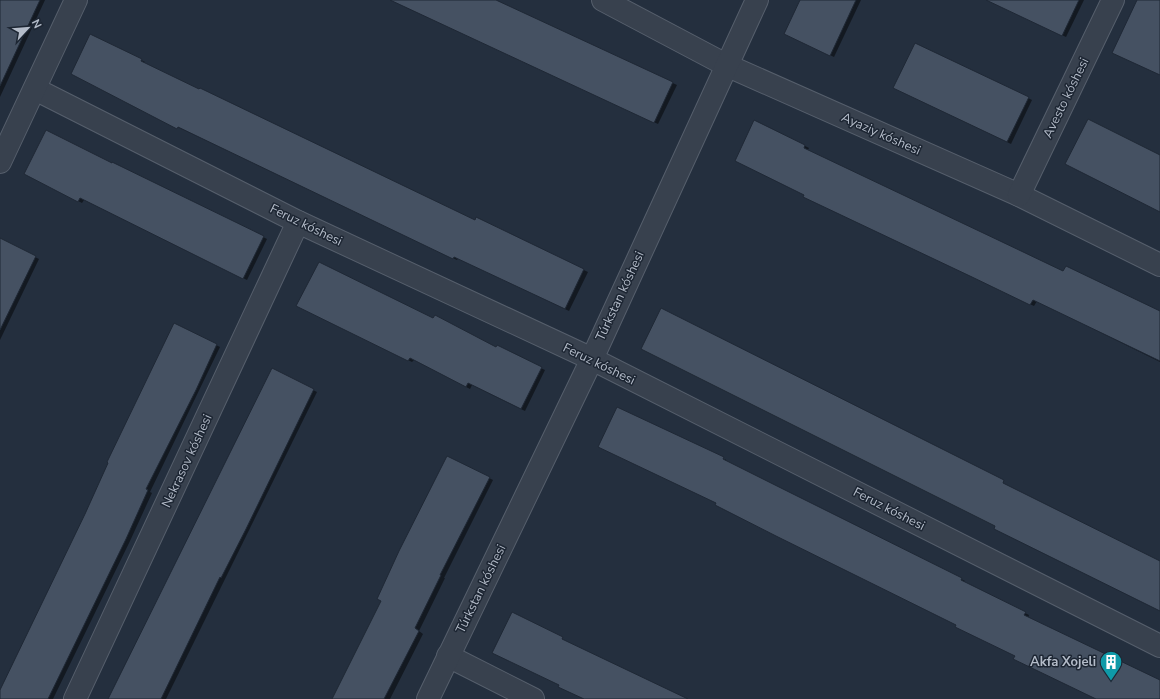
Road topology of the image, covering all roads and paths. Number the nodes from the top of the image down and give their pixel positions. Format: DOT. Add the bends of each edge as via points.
graph roads {
  1 [pos="76,0"];
  2 [pos="604,0"];
  3 [pos="757,0"];
  4 [pos="1113,0"];
  5 [pos="726,65"];
  6 [pos="35,89"];
  7 [pos="0,162"];
  8 [pos="1019,195"];
  9 [pos="298,222"];
  10 [pos="1160,265"];
  11 [pos="592,359"];
  12 [pos="1160,646"];
  13 [pos="448,656"];
  14 [pos="75,699"];
  15 [pos="428,699"];
  16 [pos="533,699"];
  1 -- 6 [label="street"];
  2 -- 5 [label="street, Ayaziy kóshesi"];
  3 -- 5 [label="street, Túrkstan kóshesi"];
  4 -- 8 [label="street, Avesto kóshesi"];
  5 -- 8 [label="street, Ayaziy kóshesi"];
  5 -- 11 [label="street, Túrkstan kóshesi"];
  6 -- 7 [label="street"];
  6 -- 9 [label="street, Feruz kóshesi"];
  8 -- 10 [label="street, Ayaziy kóshesi"];
  9 -- 11 [label="street, Feruz kóshesi"];
  9 -- 14 [label="street, Nekrasov kóshesi"];
  11 -- 12 [label="street, Feruz kóshesi"];
  11 -- 13 [label="street, Túrkstan kóshesi"];
  13 -- 15 [label="street, Túrkstan kóshesi"];
  13 -- 16 [label="street"];
}
